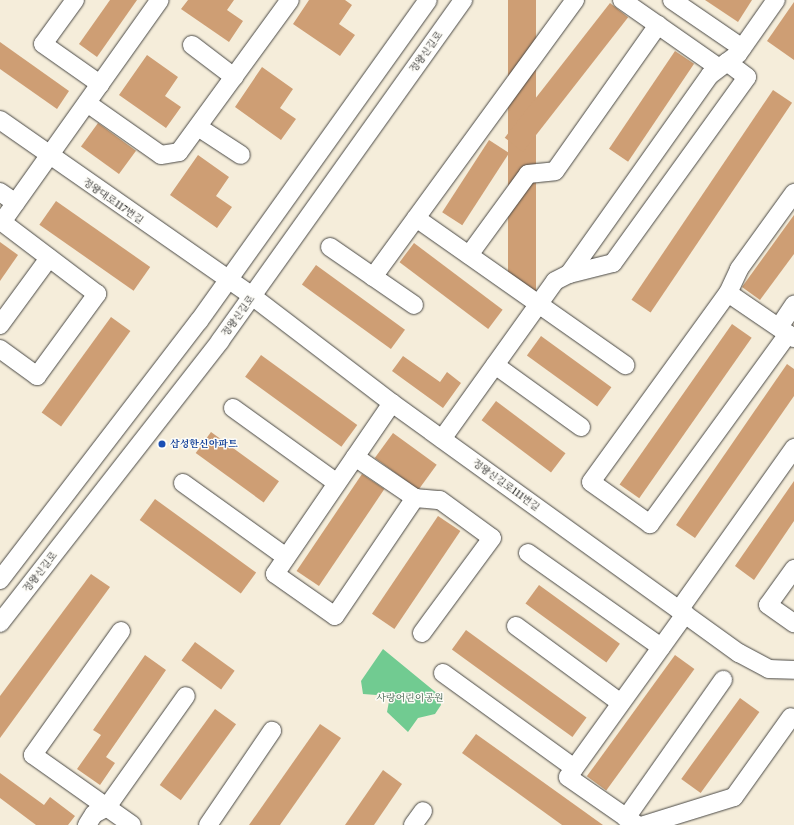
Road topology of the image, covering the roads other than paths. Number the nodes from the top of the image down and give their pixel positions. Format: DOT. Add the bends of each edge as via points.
graph roads {
  1 [pos="75,0"];
  2 [pos="160,0"];
  3 [pos="289,0"];
  4 [pos="428,0"];
  5 [pos="464,0"];
  6 [pos="575,0"];
  7 [pos="622,0"];
  8 [pos="672,0"];
  9 [pos="776,0"];
  10 [pos="658,25"];
  11 [pos="192,45"];
  12 [pos="742,48"];
  13 [pos="723,65"];
  14 [pos="234,77"];
  15 [pos="100,84"];
  16 [pos="87,103"];
  17 [pos="0,120"];
  18 [pos="198,127"];
  19 [pos="241,155"];
  20 [pos="49,156"];
  21 [pos="794,193"];
  22 [pos="4,195"];
  23 [pos="416,218"];
  24 [pos="330,247"];
  25 [pos="469,255"];
  26 [pos="49,258"];
  27 [pos="569,274"];
  28 [pos="373,277"];
  29 [pos="227,281"];
  30 [pos="728,293"];
  31 [pos="252,296"];
  32 [pos="539,304"];
  33 [pos="414,305"];
  34 [pos="794,305"];
  35 [pos="0,325"];
  36 [pos="787,333"];
  37 [pos="0,349"];
  38 [pos="495,365"];
  39 [pos="625,365"];
  40 [pos="392,403"];
  41 [pos="233,408"];
  42 [pos="581,427"];
  43 [pos="442,439"];
  44 [pos="794,448"];
  45 [pos="355,457"];
  46 [pos="183,483"];
  47 [pos="337,483"];
  48 [pos="415,498"];
  49 [pos="528,553"];
  50 [pos="286,557"];
  51 [pos="794,569"];
  52 [pos="0,580"];
  53 [pos="682,612"];
  54 [pos="0,623"];
  55 [pos="794,623"];
  56 [pos="516,626"];
  57 [pos="121,631"];
  58 [pos="422,633"];
  59 [pos="661,647"];
  60 [pos="794,670"];
  61 [pos="443,674"];
  62 [pos="723,680"];
  63 [pos="186,696"];
  64 [pos="621,703"];
  65 [pos="791,717"];
  66 [pos="272,731"];
  67 [pos="574,768"];
  68 [pos="107,807"];
  69 [pos="423,810"];
  70 [pos="631,821"];
  71 [pos="87,825"];
  72 [pos="132,825"];
  73 [pos="208,825"];
  74 [pos="413,825"];
  75 [pos="644,825"];
  1 -- 15 [label="street" via="43,44"];
  2 -- 15 [label="street"];
  3 -- 14 [label="street"];
  4 -- 29 [label="street"];
  5 -- 31 [label="street, 정왕신길로"];
  6 -- 23 [label="street"];
  7 -- 10 [label="street"];
  8 -- 12 [label="street"];
  9 -- 12 [label="street"];
  10 -- 13 [label="street"];
  10 -- 25 [label="street" via="555,171 528,174"];
  11 -- 14 [label="street"];
  12 -- 13 [label="street"];
  13 -- 27 [label="street" via="710,75"];
  13 -- 27 [label="street" via="747,77 613,264"];
  14 -- 18 [label="street"];
  15 -- 16 [label="street"];
  16 -- 18 [label="street" via="161,155 179,152"];
  16 -- 20 [label="street"];
  17 -- 20 [label="street, 정왕대로117번길"];
  18 -- 19 [label="street"];
  20 -- 22 [label="street"];
  20 -- 29 [label="street, 정왕대로117번길"];
  21 -- 30 [label="street" via="739,269"];
  22 -- 26 [label="street" via="2,222"];
  23 -- 25 [label="street"];
  23 -- 28 [label="street"];
  24 -- 28 [label="street"];
  25 -- 32 [label="street"];
  26 -- 35 [label="street"];
  26 -- 37 [label="street" via="98,294 37,376"];
  27 -- 32 [label="street" via="555,281"];
  28 -- 33 [label="street"];
  29 -- 31 [label="street, 정왕신길로111번길"];
  29 -- 52 [label="street"];
  30 -- 36 [label="street"];
  30 -- 36 [label="street" via="591,482 650,524"];
  31 -- 40 [label="street, 정왕신길로111번길"];
  31 -- 54 [label="street, 정왕신길로"];
  32 -- 38 [label="street"];
  32 -- 39 [label="street"];
  34 -- 36 [label="street"];
  38 -- 42 [label="street"];
  38 -- 43 [label="street"];
  40 -- 43 [label="street, 정왕신길로111번길"];
  40 -- 45 [label="street"];
  41 -- 47 [label="street"];
  43 -- 53 [label="street, 정왕신길로111번길"];
  44 -- 53 [label="street"];
  45 -- 47 [label="street"];
  45 -- 48 [label="street"];
  46 -- 50 [label="street"];
  47 -- 50 [label="street"];
  48 -- 50 [label="street" via="335,616 275,574"];
  48 -- 58 [label="street" via="440,500 492,538"];
  49 -- 59 [label="street"];
  51 -- 55 [label="street" via="768,605"];
  53 -- 59 [label="street"];
  53 -- 60 [label="street, 정왕신길로111번길" via="739,653 768,669"];
  56 -- 64 [label="street"];
  57 -- 68 [label="street" via="33,755"];
  59 -- 64 [label="street"];
  61 -- 67 [label="street"];
  62 -- 70 [label="street"];
  63 -- 68 [label="street"];
  64 -- 67 [label="street"];
  65 -- 75 [label="street" via="734,798"];
  66 -- 73 [label="street"];
  67 -- 70 [label="street" via="568,777"];
  68 -- 71 [label="street" via="94,814"];
  68 -- 72 [label="street"];
  69 -- 74 [label="street"];
}
